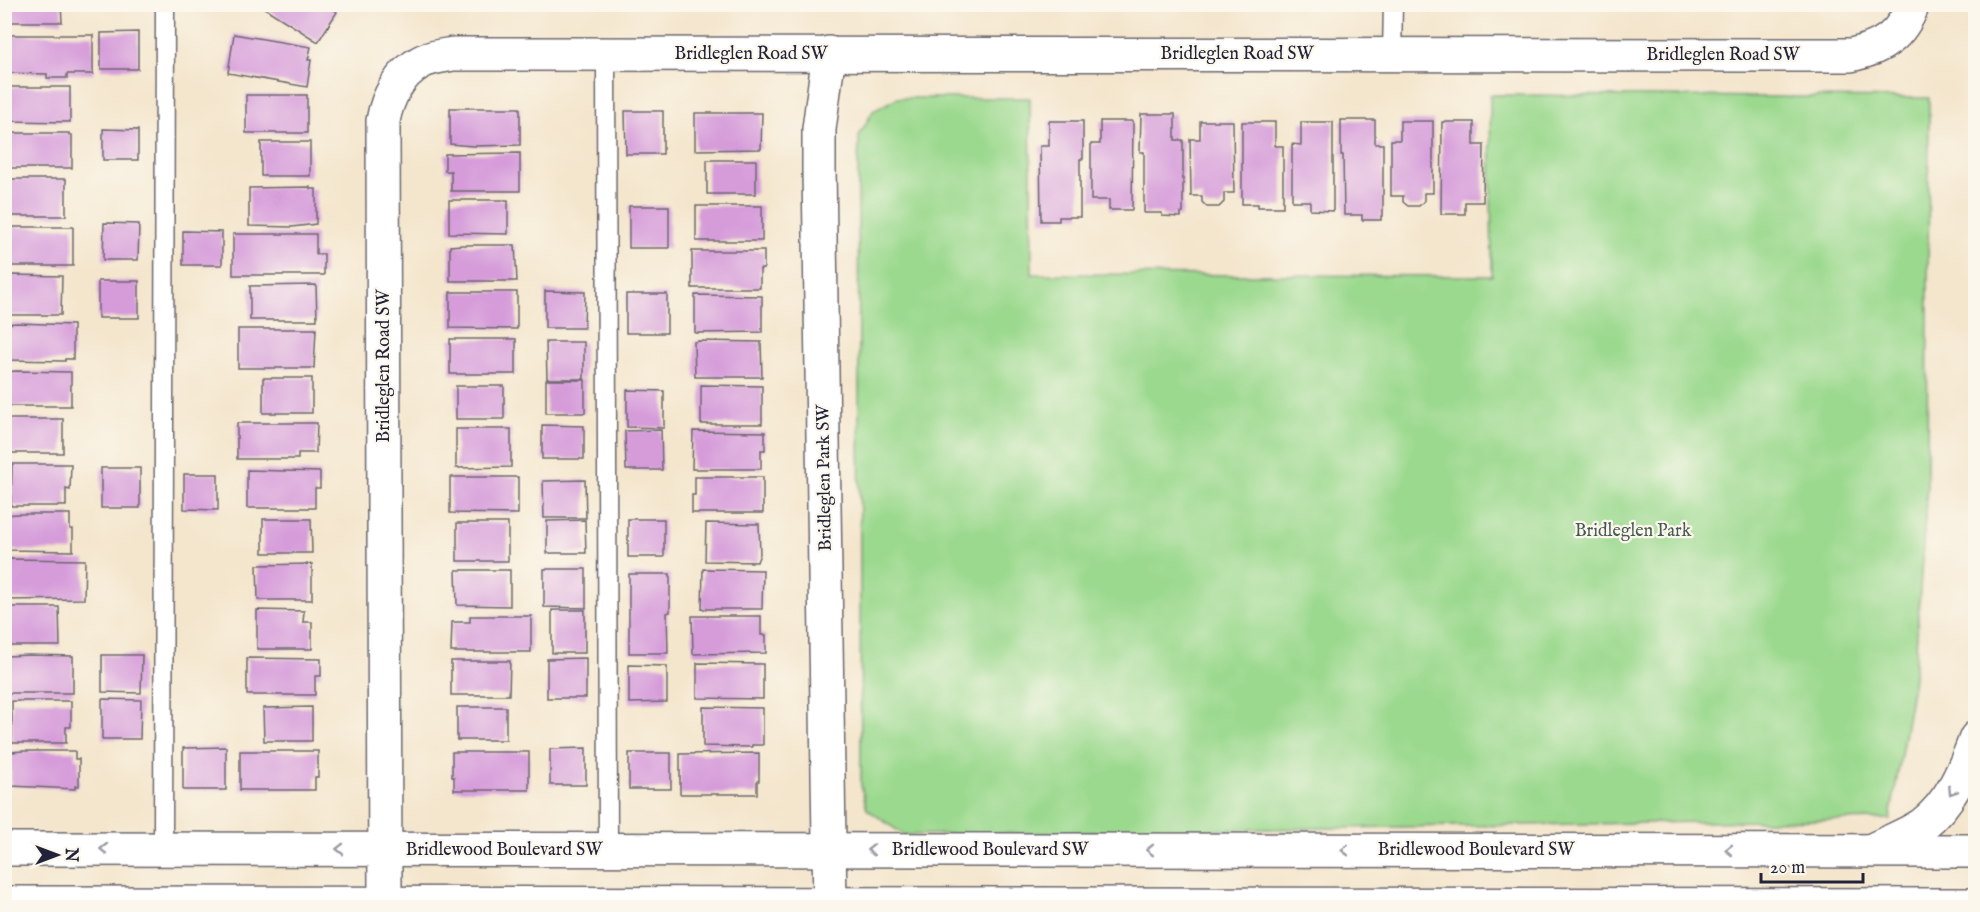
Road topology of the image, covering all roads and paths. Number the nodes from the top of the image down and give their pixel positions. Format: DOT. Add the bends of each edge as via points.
graph roads {
  1 [pos="165,4"];
  2 [pos="1393,4"];
  3 [pos="1913,4"];
  4 [pos="828,53"];
  5 [pos="606,54"];
  6 [pos="1392,54"];
  7 [pos="1976,738"];
  8 [pos="4,849"];
  9 [pos="163,849"];
  10 [pos="385,849"];
  11 [pos="831,849"];
  12 [pos="608,850"];
  13 [pos="1872,850"];
  14 [pos="1976,851"];
  15 [pos="4,903"];
  16 [pos="164,905"];
  17 [pos="830,905"];
  18 [pos="1976,905"];
  19 [pos="385,906"];
  20 [pos="608,906"];
  1 -- 9 [label="lane"];
  2 -- 6 [label="lane"];
  3 -- 6 [label="street, Bridleglen Road SW" via="1901,28 1886,43 1851,55"];
  4 -- 5 [label="street, Bridleglen Road SW"];
  4 -- 6 [label="street, Bridleglen Road SW"];
  4 -- 11 [label="street, Bridleglen Park SW" via="819,129 819,169"];
  5 -- 10 [label="street, Bridleglen Road SW" via="453,54 432,58 408,73 394,88 386,106"];
  5 -- 12 [label="lane"];
  7 -- 13 [label="street, one-way" via="1959,780 1939,809 1921,825"];
  9 -- 8 [label="street, Bridlewood Boulevard SW, one-way"];
  10 -- 9 [label="street, Bridlewood Boulevard SW, one-way"];
  10 -- 12 [label="street, Bridlewood Boulevard SW"];
  10 -- 19 [label="street, Bridleglen Road SW"];
  11 -- 12 [label="street, Bridlewood Boulevard SW"];
  13 -- 11 [label="street, Bridlewood Boulevard SW, one-way"];
  11 -- 17 [label="street, Bridleglen Park SW"];
  13 -- 14 [label="street, Bridlewood Boulevard SW"];
  15 -- 16 [label="street"];
  16 -- 19 [label="street"];
  17 -- 18 [label="street"];
  17 -- 20 [label="street"];
  19 -- 20 [label="street"];
}
